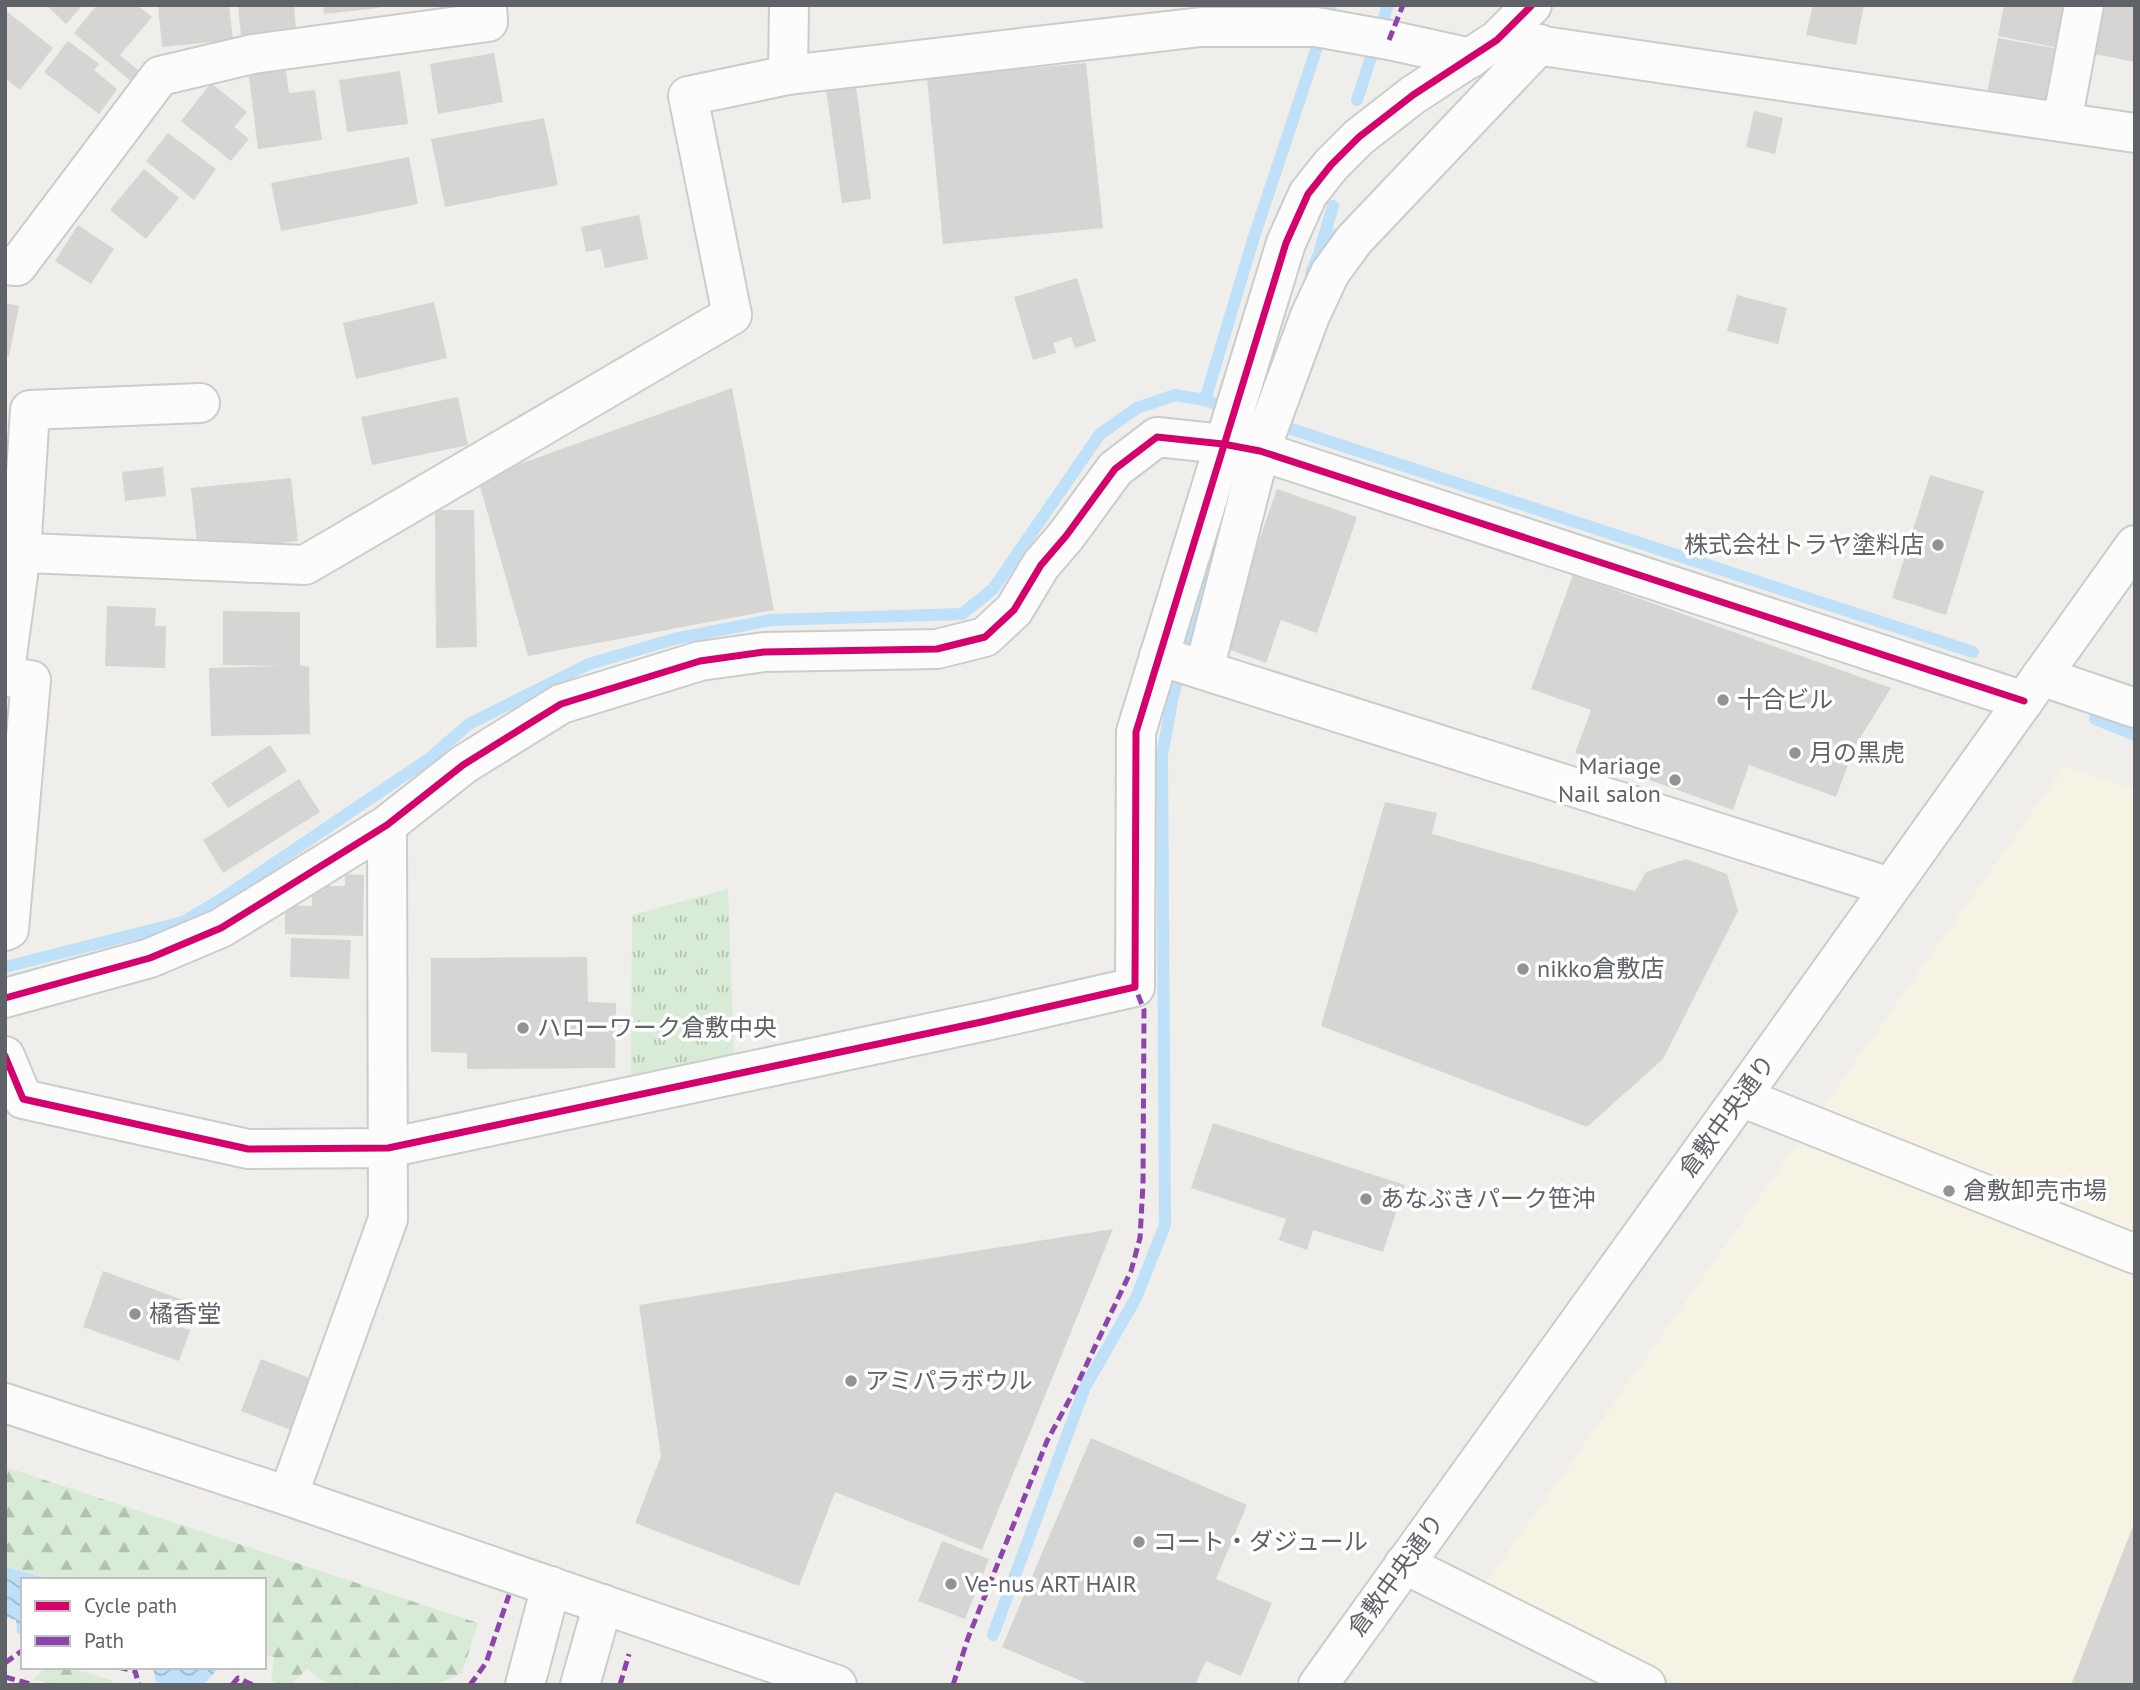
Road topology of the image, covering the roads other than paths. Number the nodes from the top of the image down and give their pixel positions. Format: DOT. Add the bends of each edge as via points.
graph roads {
  1 [pos="487,5"];
  2 [pos="789,5"];
  3 [pos="1532,5"];
  4 [pos="2084,5"];
  5 [pos="1540,44"];
  6 [pos="1484,49"];
  7 [pos="788,75"];
  8 [pos="2062,122"];
  9 [pos="2135,133"];
  10 [pos="5,265"];
  11 [pos="1276,353"];
  12 [pos="200,403"];
  13 [pos="1230,420"];
  14 [pos="1267,431"];
  15 [pos="2135,545"];
  16 [pos="13,553"];
  17 [pos="1182,663"];
  18 [pos="5,670"];
  19 [pos="5,677"];
  20 [pos="2032,688"];
  21 [pos="2135,708"];
  22 [pos="387,825"];
  23 [pos="1890,887"];
  24 [pos="5,931"];
  25 [pos="5,998"];
  26 [pos="5,1056"];
  27 [pos="1741,1097"];
  28 [pos="388,1148"];
  29 [pos="2135,1254"];
  30 [pos="5,1403"];
  31 [pos="288,1496"];
  32 [pos="1404,1564"];
  33 [pos="551,1586"];
  34 [pos="603,1605"];
  35 [pos="525,1685"];
  36 [pos="580,1685"];
  37 [pos="837,1685"];
  38 [pos="1318,1685"];
  39 [pos="1646,1685"];
  1 -- 10 [label="street" via="488,22 253,54 160,76 17,266"];
  2 -- 7 [label="street"];
  3 -- 6 [label="street"];
  4 -- 8 [label="street"];
  5 -- 6 [label="street"];
  5 -- 8 [label="street"];
  5 -- 11 [label="street" via="1354,240"];
  6 -- 7 [label="street" via="1322,28 1201,27"];
  6 -- 11 [label="street" via="1359,137 1308,194 1286,243"];
  7 -- 16 [label="street" via="688,96 733,314 305,565"];
  8 -- 9 [label="street"];
  11 -- 13 [label="street"];
  11 -- 14 [label="street"];
  12 -- 16 [label="street" via="30,410"];
  13 -- 14 [label="street"];
  13 -- 17 [label="street"];
  13 -- 22 [label="street" via="1157,437 1115,469 1041,565 1014,610 985,637 936,649 764,652 700,661 561,704 463,765"];
  14 -- 17 [label="street"];
  14 -- 20 [label="street"];
  15 -- 20 [label="street, 倉敷中央通り"];
  16 -- 18 [label="street"];
  17 -- 23 [label="street"];
  17 -- 28 [label="street" via="1136,732 1135,987"];
  19 -- 24 [label="street" via="31,680 9,929"];
  20 -- 21 [label="street"];
  20 -- 23 [label="street, 倉敷中央通り"];
  22 -- 25 [label="street" via="221,928 150,958"];
  22 -- 28 [label="street"];
  23 -- 27 [label="street, 倉敷中央通り"];
  26 -- 28 [label="street" via="23,1099 248,1149"];
  27 -- 29 [label="street"];
  27 -- 32 [label="street, 倉敷中央通り"];
  28 -- 31 [label="street" via="388,1219"];
  30 -- 31 [label="street"];
  31 -- 33 [label="street"];
  32 -- 38 [label="street, 倉敷中央通り"];
  32 -- 39 [label="street"];
  33 -- 34 [label="street"];
  33 -- 35 [label="street"];
  34 -- 36 [label="street"];
  34 -- 37 [label="street"];
}
